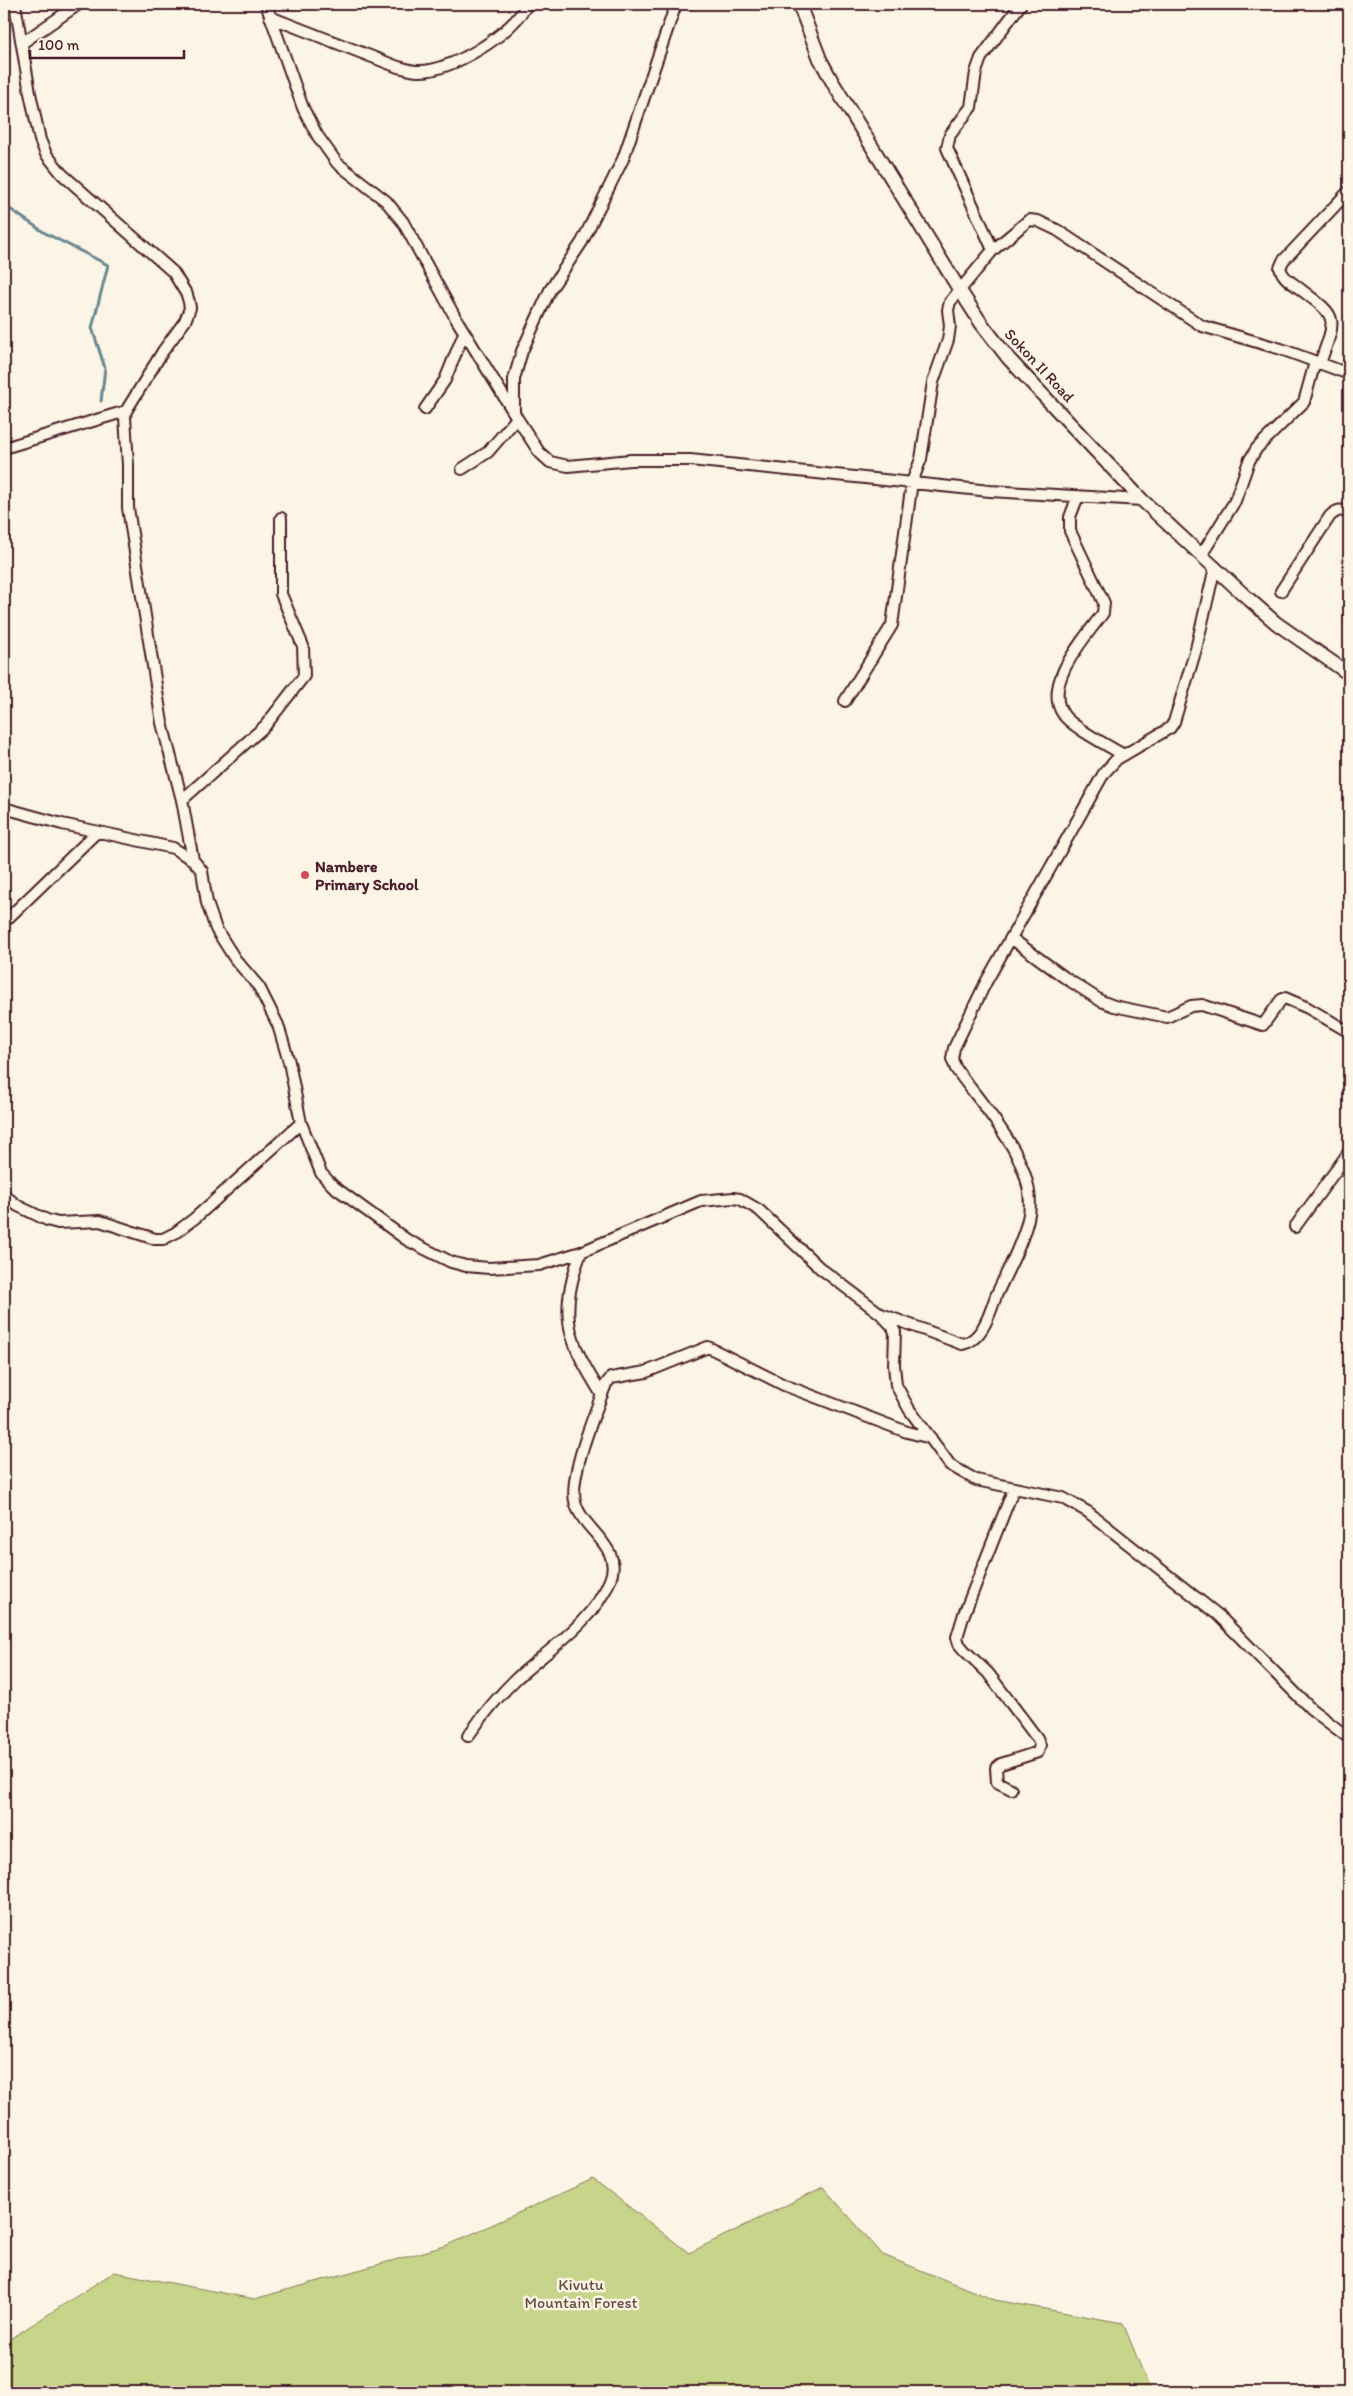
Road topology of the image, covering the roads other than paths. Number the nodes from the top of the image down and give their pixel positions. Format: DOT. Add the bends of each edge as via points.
graph roads {
  1 [pos="15,4"];
  2 [pos="79,4"];
  3 [pos="266,4"];
  4 [pos="527,4"];
  5 [pos="676,4"];
  6 [pos="799,4"];
  7 [pos="1021,4"];
  8 [pos="270,17"];
  9 [pos="22,43"];
  10 [pos="1349,191"];
  11 [pos="993,250"];
  12 [pos="959,289"];
  13 [pos="464,333"];
  14 [pos="1317,362"];
  15 [pos="1349,374"];
  16 [pos="426,409"];
  17 [pos="126,411"];
  18 [pos="515,416"];
  19 [pos="4,448"];
  20 [pos="462,469"];
  21 [pos="912,482"];
  22 [pos="1078,496"];
  23 [pos="1142,500"];
  24 [pos="1349,514"];
  25 [pos="281,518"];
  26 [pos="1202,554"];
  27 [pos="1215,567"];
  28 [pos="1281,591"];
  29 [pos="1349,674"];
  30 [pos="845,701"];
  31 [pos="1124,755"];
  32 [pos="182,800"];
  33 [pos="4,808"];
  34 [pos="97,832"];
  35 [pos="193,860"];
  36 [pos="4,922"];
  37 [pos="1011,938"];
  38 [pos="1349,1032"];
  39 [pos="301,1123"];
  40 [pos="1349,1152"];
  41 [pos="4,1195"];
  42 [pos="1295,1227"];
  43 [pos="581,1252"];
  44 [pos="881,1314"];
  45 [pos="602,1395"];
  46 [pos="931,1438"];
  47 [pos="1014,1488"];
  48 [pos="468,1736"];
  49 [pos="1349,1738"];
  50 [pos="1011,1789"];
  1 -- 9 [label="street"];
  2 -- 9 [label="street"];
  3 -- 8 [label="street"];
  4 -- 8 [label="street" via="499,38 448,64 416,72"];
  5 -- 18 [label="street" via="623,159 582,242 550,290 522,351 514,379"];
  6 -- 12 [label="street, Sokon II Road" via="829,76"];
  7 -- 11 [label="street" via="981,58 971,107 950,136 947,148"];
  8 -- 13 [label="street" via="303,108 318,135 336,163 386,201 403,222"];
  9 -- 17 [label="street" via="38,130 46,154 62,174 173,272 187,295 190,308 185,321 162,351"];
  10 -- 14 [label="street" via="1280,268 1286,279 1332,317 1332,331"];
  11 -- 12 [label="street"];
  11 -- 14 [label="street" via="1029,220 1038,221 1057,230 1202,326"];
  12 -- 21 [label="street" via="948,306 948,340 933,382 921,459"];
  12 -- 23 [label="street, Sokon II Road" via="1009,359"];
  13 -- 16 [label="street" via="445,380"];
  13 -- 18 [label="street"];
  14 -- 15 [label="street"];
  14 -- 26 [label="street" via="1304,402 1257,448 1235,501"];
  17 -- 19 [label="street"];
  17 -- 32 [label="street" via="128,508 162,723"];
  18 -- 20 [label="street" via="488,452"];
  18 -- 21 [label="street" via="539,452 558,465 690,460"];
  21 -- 22 [label="street"];
  21 -- 30 [label="street" via="892,625"];
  22 -- 23 [label="street"];
  22 -- 31 [label="street" via="1070,518 1070,531 1104,603 1103,613 1062,671 1058,703 1063,715"];
  23 -- 26 [label="street, Sokon II Road"];
  24 -- 28 [label="street" via="1337,510 1330,516"];
  25 -- 32 [label="street" via="281,594 303,646 304,676 266,726"];
  26 -- 27 [label="street, Sokon II Road"];
  27 -- 29 [label="street, Sokon II Road" via="1276,623"];
  27 -- 31 [label="street" via="1196,649 1174,722 1170,728"];
  31 -- 37 [label="street" via="1104,773"];
  32 -- 35 [label="street"];
  33 -- 34 [label="street"];
  34 -- 35 [label="street" via="173,848"];
  34 -- 36 [label="street"];
  35 -- 39 [label="street" via="202,871 207,903 216,929 235,959 259,987 278,1024"];
  37 -- 38 [label="street" via="1064,977 1114,1006 1166,1017 1191,1006 1202,1006 1263,1025 1285,998"];
  37 -- 44 [label="street" via="962,1028 952,1059 1004,1133 1025,1172 1030,1208 1024,1231 984,1325 968,1343 962,1344"];
  39 -- 41 [label="street" via="195,1218 163,1239 100,1221 58,1223 47,1220"];
  39 -- 43 [label="street" via="321,1173 333,1186 407,1240 451,1262 466,1266 513,1267 539,1265"];
  40 -- 42 [label="street"];
  43 -- 44 [label="street" via="701,1201 740,1199 759,1210 820,1268"];
  43 -- 45 [label="street" via="570,1284 568,1320 582,1364"];
  44 -- 46 [label="street" via="895,1332 896,1385 909,1410"];
  45 -- 46 [label="street" via="611,1378 646,1372 708,1347 784,1385"];
  45 -- 48 [label="street" via="580,1457 574,1500 611,1555 611,1579 602,1596 576,1627 488,1707"];
  46 -- 47 [label="street" via="957,1470 976,1480"];
  47 -- 49 [label="street" via="1063,1498 1088,1512 1218,1615 1311,1709"];
  47 -- 50 [label="street" via="957,1637 959,1644 988,1673 1040,1745 1038,1752 996,1768 997,1782"];
}
